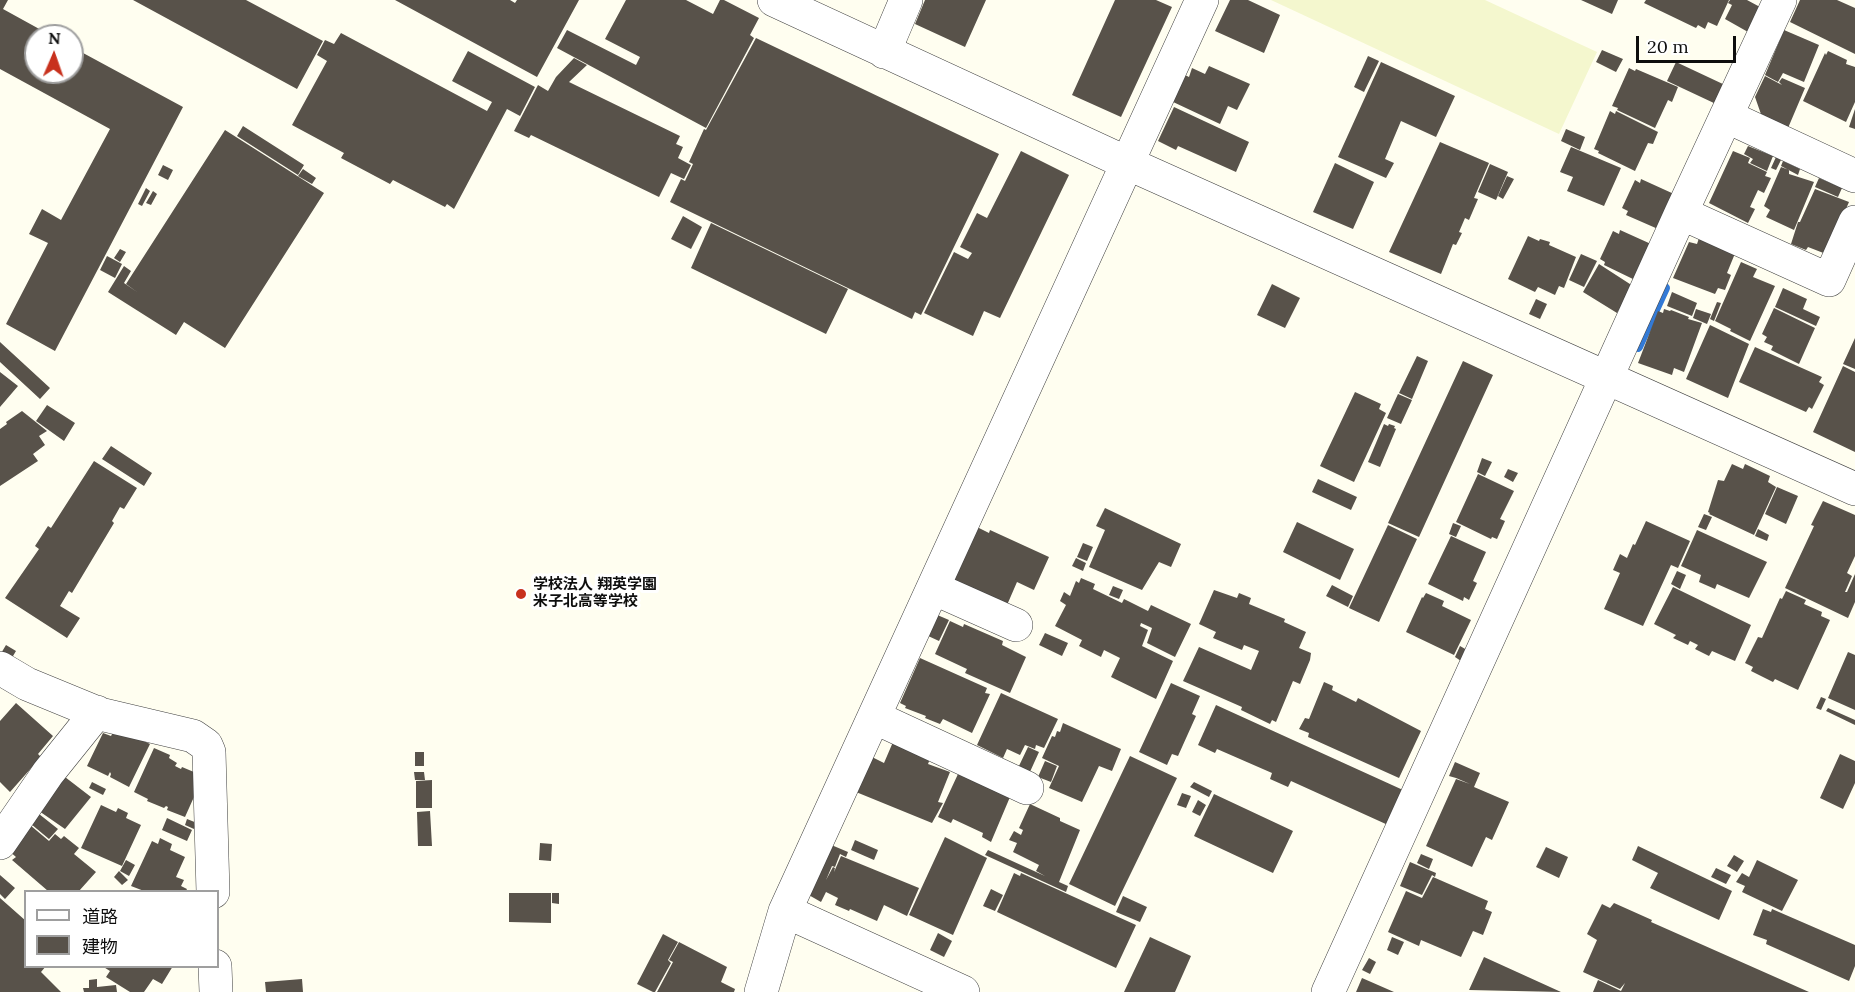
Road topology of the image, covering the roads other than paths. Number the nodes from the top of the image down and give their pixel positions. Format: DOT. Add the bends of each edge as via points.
graph roads {
  1 [pos="774,0"];
  2 [pos="906,0"];
  3 [pos="1202,0"];
  4 [pos="1780,0"];
  5 [pos="884,52"];
  6 [pos="1726,116"];
  7 [pos="1127,164"];
  8 [pos="1855,176"];
  9 [pos="1681,213"];
  10 [pos="1855,222"];
  11 [pos="1607,377"];
  12 [pos="1855,489"];
  13 [pos="933,588"];
  14 [pos="1016,625"];
  15 [pos="0,668"];
  16 [pos="97,712"];
  17 [pos="874,717"];
  18 [pos="1027,788"];
  19 [pos="0,843"];
  20 [pos="213,890"];
  21 [pos="785,911"];
  22 [pos="215,968"];
  23 [pos="216,992"];
  24 [pos="761,992"];
  25 [pos="963,992"];
  26 [pos="1328,992"];
  1 -- 5 [label="street"];
  2 -- 5 [label="street"];
  3 -- 7 [label="street"];
  4 -- 6 [label="street"];
  5 -- 7 [label="street"];
  6 -- 8 [label="street"];
  6 -- 9 [label="street"];
  7 -- 11 [label="street"];
  7 -- 13 [label="street"];
  9 -- 10 [label="street" via="1830,280"];
  9 -- 11 [label="street"];
  11 -- 12 [label="street"];
  11 -- 26 [label="street"];
  13 -- 14 [label="street"];
  13 -- 17 [label="street"];
  15 -- 16 [label="street" via="27,684"];
  16 -- 19 [label="street" via="48,773"];
  16 -- 20 [label="street" via="193,736 206,745"];
  17 -- 18 [label="street"];
  17 -- 21 [label="street"];
  21 -- 24 [label="street"];
  21 -- 25 [label="street"];
  22 -- 23 [label="street"];
}
